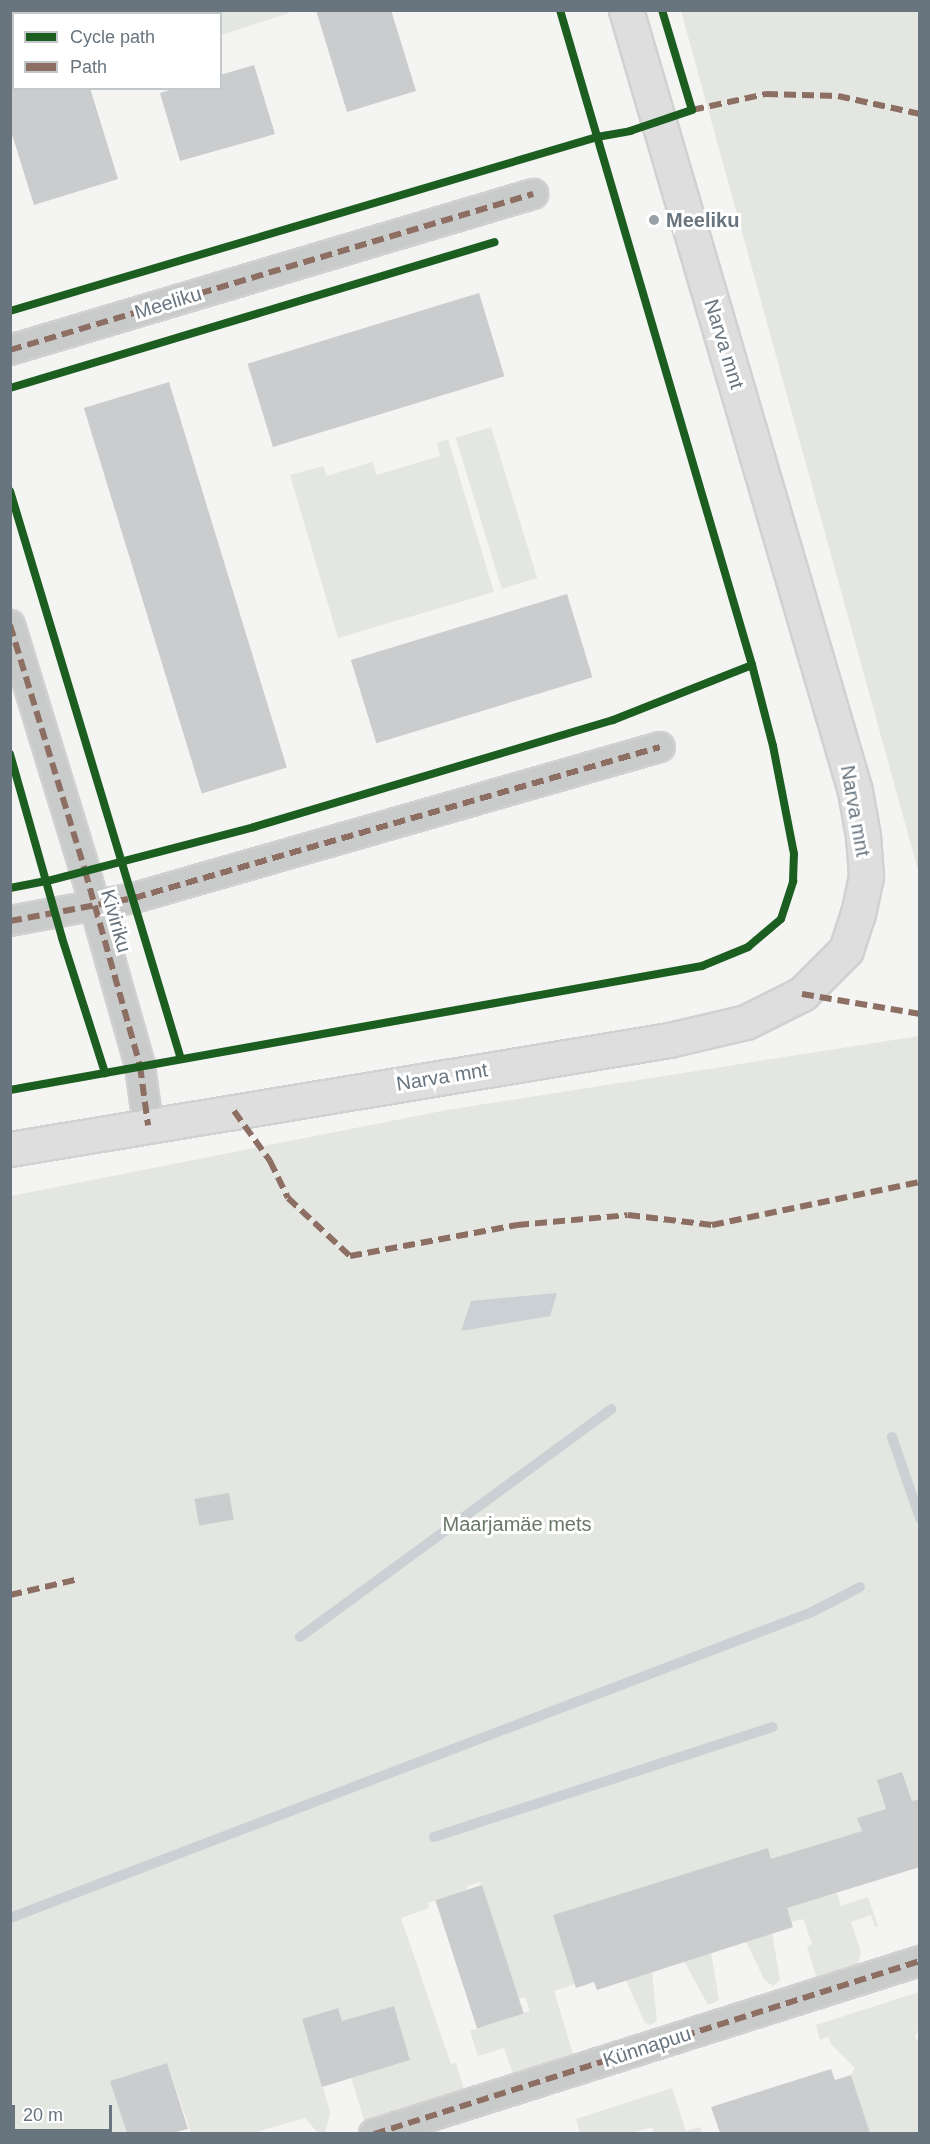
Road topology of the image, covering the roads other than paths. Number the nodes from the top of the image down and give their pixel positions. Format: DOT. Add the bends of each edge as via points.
graph roads {
  1 [pos="626,10"];
  2 [pos="533,194"];
  3 [pos="10,350"];
  4 [pos="10,625"];
  5 [pos="660,747"];
  6 [pos="94,905"];
  7 [pos="10,921"];
  8 [pos="148,1125"];
  9 [pos="10,1149"];
  10 [pos="920,1961"];
  11 [pos="374,2133"];
  1 -- 8 [label="main road, Narva mnt" via="855,791 866,876 846,950 802,994 746,1022 669,1040"];
  2 -- 3 [label="street, Meeliku"];
  4 -- 6 [label="street, Kiviriku"];
  5 -- 6 [label="street" via="134,898"];
  6 -- 7 [label="street"];
  6 -- 8 [label="street, Kiviriku" via="140,1066"];
  8 -- 9 [label="main road, Narva mnt"];
  10 -- 11 [label="street, Künnapuu"];
}
